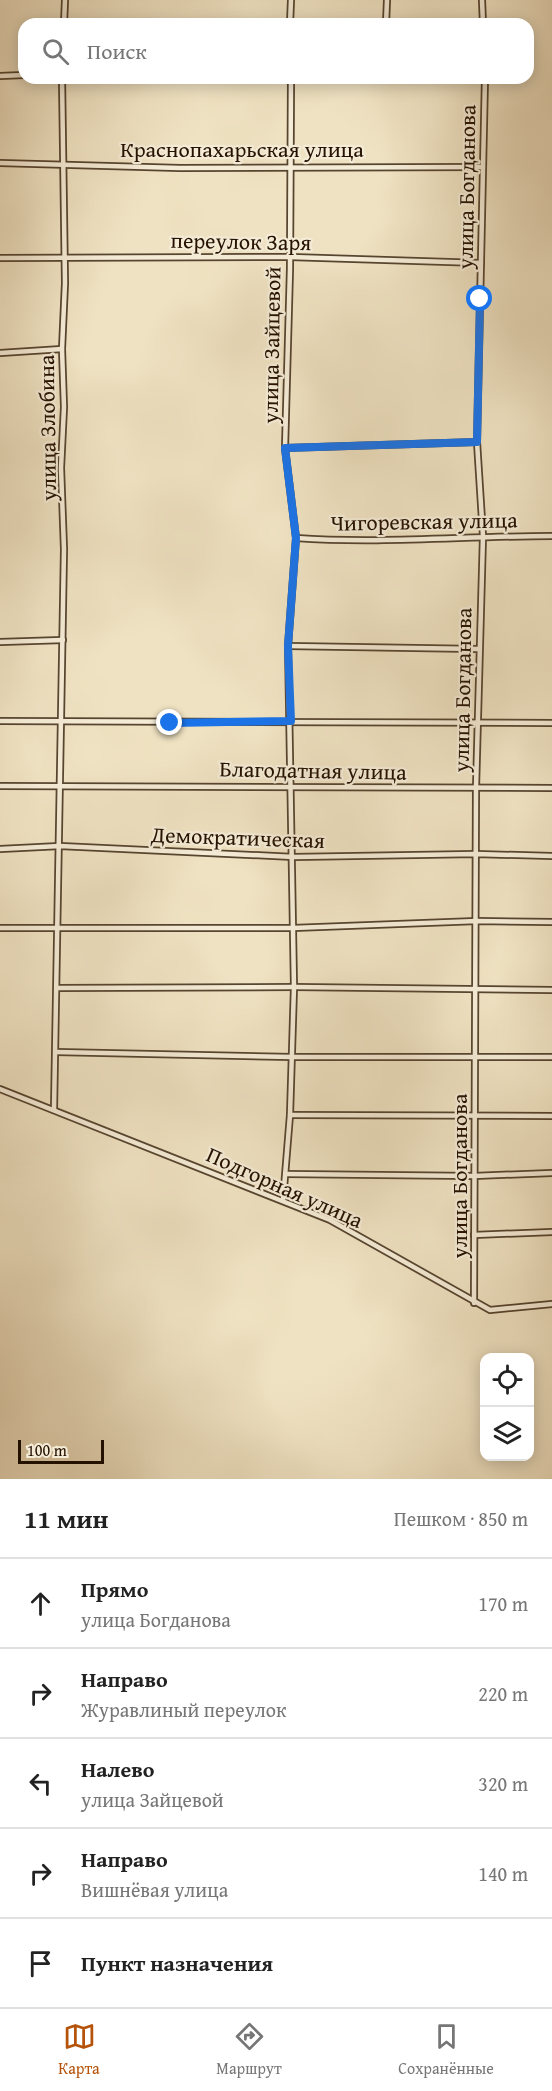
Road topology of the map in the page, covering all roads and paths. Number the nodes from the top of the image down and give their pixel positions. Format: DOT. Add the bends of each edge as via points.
graph roads {
  1 [pos="65,0"];
  2 [pos="291,0"];
  3 [pos="387,0"];
  4 [pos="482,0"];
  5 [pos="64,18"];
  6 [pos="290,18"];
  7 [pos="386,18"];
  8 [pos="483,18"];
  9 [pos="18,75"];
  10 [pos="0,76"];
  11 [pos="62,84"];
  12 [pos="291,84"];
  13 [pos="485,84"];
  14 [pos="0,163"];
  15 [pos="62,163"];
  16 [pos="288,165"];
  17 [pos="483,167"];
  18 [pos="64,256"];
  19 [pos="290,256"];
  20 [pos="0,258"];
  21 [pos="481,263"];
  22 [pos="62,349"];
  23 [pos="0,353"];
  24 [pos="477,442"];
  25 [pos="285,448"];
  26 [pos="483,536"];
  27 [pos="552,536"];
  28 [pos="296,538"];
  29 [pos="63,640"];
  30 [pos="0,642"];
  31 [pos="288,646"];
  32 [pos="478,649"];
  33 [pos="0,721"];
  34 [pos="59,721"];
  35 [pos="291,721"];
  36 [pos="478,721"];
  37 [pos="552,723"];
  38 [pos="62,785"];
  39 [pos="0,786"];
  40 [pos="293,786"];
  41 [pos="476,788"];
  42 [pos="552,788"];
  43 [pos="60,846"];
  44 [pos="0,849"];
  45 [pos="476,854"];
  46 [pos="552,856"];
  47 [pos="294,857"];
  48 [pos="477,921"];
  49 [pos="552,922"];
  50 [pos="0,928"];
  51 [pos="293,928"];
  52 [pos="58,929"];
  53 [pos="294,987"];
  54 [pos="57,988"];
  55 [pos="477,988"];
  56 [pos="552,990"];
  57 [pos="56,1052"];
  58 [pos="292,1057"];
  59 [pos="552,1057"];
  60 [pos="477,1058"];
  61 [pos="0,1089"];
  62 [pos="54,1110"];
  63 [pos="290,1114"];
  64 [pos="475,1114"];
  65 [pos="552,1116"];
  66 [pos="552,1173"];
  67 [pos="286,1174"];
  68 [pos="474,1176"];
  69 [pos="283,1200"];
  70 [pos="552,1232"];
  71 [pos="474,1235"];
  72 [pos="474,1304"];
  73 [pos="552,1304"];
  1 -- 5 [label="street"];
  2 -- 6 [label="street"];
  3 -- 7 [label="street"];
  4 -- 8 [label="street"];
  9 -- 10 [label="street"];
  11 -- 15 [label="street, улица Злобина"];
  12 -- 16 [label="street, улица Зайцевой"];
  13 -- 17 [label="street, улица Богданова"];
  14 -- 15 [label="street, Краснопахарьская улица"];
  15 -- 16 [label="street, Краснопахарьская улица" via="180,168"];
  15 -- 18 [label="street, улица Злобина"];
  16 -- 17 [label="street, Краснопахарьская улица"];
  16 -- 19 [label="street, улица Зайцевой"];
  17 -- 21 [label="street, улица Богданова"];
  18 -- 19 [label="street, переулок Заря"];
  18 -- 20 [label="street, переулок Заря"];
  18 -- 22 [label="street, улица Злобина"];
  19 -- 21 [label="street, переулок Заря"];
  19 -- 25 [label="street, улица Зайцевой"];
  21 -- 24 [label="street, улица Богданова"];
  22 -- 23 [label="street"];
  22 -- 29 [label="street, улица Злобина"];
  24 -- 25 [label="street"];
  24 -- 26 [label="street, улица Богданова"];
  25 -- 28 [label="street, улица Зайцевой"];
  26 -- 27 [label="street, Чигоревская улица"];
  26 -- 28 [label="street, Чигоревская улица" via="343,541"];
  26 -- 32 [label="street, улица Богданова"];
  28 -- 31 [label="street, улица Зайцевой"];
  29 -- 30 [label="street"];
  29 -- 34 [label="street, улица Злобина"];
  31 -- 32 [label="street"];
  31 -- 35 [label="street, улица Зайцевой"];
  32 -- 36 [label="street, улица Богданова"];
  33 -- 34 [label="street"];
  34 -- 35 [label="street"];
  34 -- 38 [label="street, улица Злобина"];
  35 -- 36 [label="street"];
  35 -- 40 [label="street, улица Зайцевой"];
  36 -- 37 [label="street"];
  36 -- 41 [label="street, улица Богданова"];
  38 -- 39 [label="street, Благодатная улица"];
  38 -- 40 [label="street, Благодатная улица"];
  38 -- 43 [label="street, улица Злобина"];
  40 -- 41 [label="street, Благодатная улица"];
  40 -- 47 [label="street, улица Зайцевой"];
  41 -- 42 [label="street, Благодатная улица"];
  41 -- 45 [label="street, улица Богданова"];
  43 -- 44 [label="street, Демократическая"];
  43 -- 47 [label="street, Демократическая"];
  43 -- 52 [label="street, улица Злобина"];
  45 -- 46 [label="street, Демократическая"];
  45 -- 47 [label="street, Демократическая"];
  45 -- 48 [label="street, улица Богданова"];
  47 -- 51 [label="street, улица Зайцевой"];
  48 -- 49 [label="street"];
  48 -- 51 [label="street"];
  48 -- 55 [label="street, улица Богданова"];
  50 -- 52 [label="street"];
  51 -- 52 [label="street"];
  51 -- 53 [label="street, улица Зайцевой"];
  52 -- 54 [label="street, улица Злобина"];
  53 -- 54 [label="street"];
  53 -- 55 [label="street"];
  53 -- 58 [label="street, улица Зайцевой"];
  54 -- 57 [label="street, улица Злобина"];
  55 -- 56 [label="street"];
  55 -- 60 [label="street, улица Богданова"];
  57 -- 58 [label="street"];
  57 -- 62 [label="street, улица Злобина"];
  58 -- 60 [label="street"];
  58 -- 63 [label="street, улица Зайцевой"];
  59 -- 60 [label="street"];
  60 -- 64 [label="street, улица Богданова"];
  61 -- 62 [label="street, Подгорная улица"];
  62 -- 69 [label="street, Подгорная улица"];
  63 -- 64 [label="street"];
  63 -- 67 [label="street, улица Зайцевой"];
  64 -- 65 [label="street"];
  64 -- 68 [label="street, улица Богданова"];
  66 -- 68 [label="street"];
  67 -- 68 [label="street"];
  67 -- 69 [label="street, улица Зайцевой"];
  68 -- 71 [label="street, улица Богданова"];
  69 -- 72 [label="street, Подгорная улица" via="330,1220"];
  70 -- 71 [label="street"];
  71 -- 72 [label="street, улица Богданова"];
  72 -- 73 [label="street, Подгорная улица" via="490,1310"];
}
